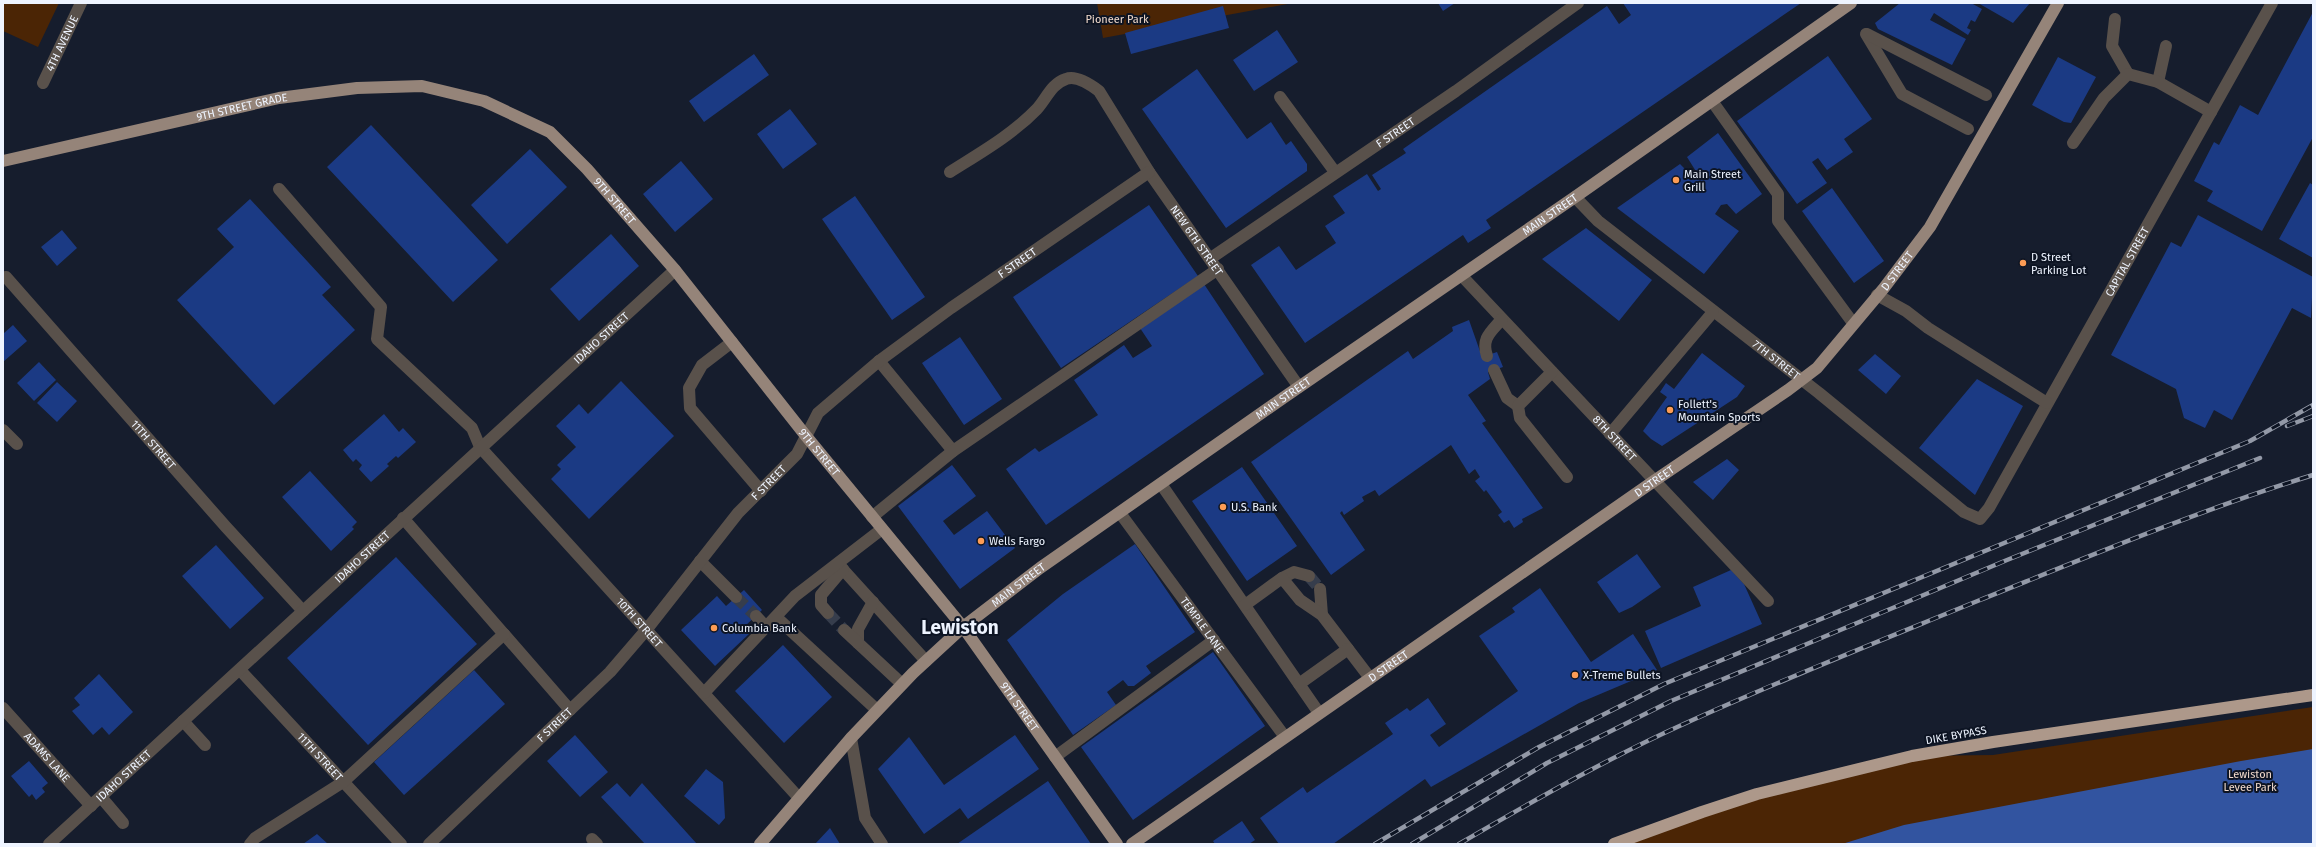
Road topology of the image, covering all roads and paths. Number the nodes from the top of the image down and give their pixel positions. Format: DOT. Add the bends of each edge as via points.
graph roads {
  1 [pos="81,3"];
  2 [pos="1578,3"];
  3 [pos="1850,3"];
  4 [pos="2058,3"];
  5 [pos="2272,3"];
  6 [pos="2115,19"];
  7 [pos="2166,46"];
  8 [pos="2128,74"];
  9 [pos="2158,82"];
  10 [pos="43,84"];
  11 [pos="1986,95"];
  12 [pos="1280,97"];
  13 [pos="484,100"];
  14 [pos="1712,101"];
  15 [pos="2211,112"];
  16 [pos="1968,129"];
  17 [pos="2073,143"];
  18 [pos="3,161"];
  19 [pos="950,172"];
  20 [pos="1149,172"];
  21 [pos="1335,172"];
  22 [pos="279,189"];
  23 [pos="1576,197"];
  24 [pos="1211,258"];
  25 [pos="1218,269"];
  26 [pos="674,270"];
  27 [pos="1461,276"];
  28 [pos="6,277"];
  29 [pos="1877,295"];
  30 [pos="1713,312"];
  31 [pos="1502,319"];
  32 [pos="1853,323"];
  33 [pos="732,342"];
  34 [pos="1487,356"];
  35 [pos="879,361"];
  36 [pos="1494,370"];
  37 [pos="1552,372"];
  38 [pos="1802,380"];
  39 [pos="1299,386"];
  40 [pos="2048,402"];
  41 [pos="1518,406"];
  42 [pos="3,430"];
  43 [pos="1610,434"];
  44 [pos="806,436"];
  45 [pos="17,444"];
  46 [pos="480,447"];
  47 [pos="953,451"];
  48 [pos="1567,477"];
  49 [pos="1654,481"];
  50 [pos="1161,484"];
  51 [pos="761,491"];
  52 [pos="1120,513"];
  53 [pos="872,517"];
  54 [pos="403,518"];
  55 [pos="1980,519"];
  56 [pos="882,529"];
  57 [pos="700,562"];
  58 [pos="841,567"];
  59 [pos="1309,576"];
  60 [pos="1282,578"];
  61 [pos="1320,589"];
  62 [pos="736,597"];
  63 [pos="1768,601"];
  64 [pos="873,602"];
  65 [pos="1245,605"];
  66 [pos="303,611"];
  67 [pos="828,613"];
  68 [pos="1322,615"];
  69 [pos="756,616"];
  70 [pos="776,617"];
  71 [pos="766,627"];
  72 [pos="963,627"];
  73 [pos="647,629"];
  74 [pos="844,630"];
  75 [pos="504,634"];
  76 [pos="1214,640"];
  77 [pos="858,643"];
  78 [pos="1348,649"];
  79 [pos="926,661"];
  80 [pos="240,670"];
  81 [pos="1370,678"];
  82 [pos="902,684"];
  83 [pos="1299,684"];
  84 [pos="704,693"];
  85 [pos="2313,695"];
  86 [pos="3,708"];
  87 [pos="570,710"];
  88 [pos="877,710"];
  89 [pos="1320,713"];
  90 [pos="183,721"];
  91 [pos="1285,737"];
  92 [pos="850,738"];
  93 [pos="205,745"];
  94 [pos="1055,757"];
  95 [pos="343,782"];
  96 [pos="101,797"];
  97 [pos="799,798"];
  98 [pos="91,806"];
  99 [pos="123,823"];
  100 [pos="50,844"];
  101 [pos="250,844"];
  102 [pos="401,844"];
  103 [pos="429,844"];
  104 [pos="760,844"];
  105 [pos="882,844"];
  106 [pos="1117,844"];
  107 [pos="1132,844"];
  108 [pos="1614,844"];
  1 -- 10 [label="street, 4TH AVENUE"];
  2 -- 21 [label="street, F STREET" via="1456,91"];
  3 -- 14 [label="main road, MAIN STREET"];
  4 -- 29 [label="main road, D STREET" via="1930,227"];
  5 -- 15 [label="street, CAPITAL STREET"];
  6 -- 8 [label="street" via="2112,46"];
  7 -- 9 [label="street"];
  8 -- 9 [label="street"];
  8 -- 17 [label="street" via="2104,98"];
  9 -- 15 [label="street"];
  11 -- 16 [label="street" via="1864,32 1902,94"];
  12 -- 21 [label="street"];
  13 -- 18 [label="main road, 9TH STREET GRADE" via="422,86 342,90 279,98"];
  13 -- 26 [label="main road, 9TH STREET" via="550,132 587,169"];
  14 -- 23 [label="main road, MAIN STREET"];
  14 -- 32 [label="street" via="1778,194 1778,221"];
  15 -- 40 [label="street, CAPITAL STREET"];
  19 -- 20 [label="street, NEW 6TH STREET" via="1003,138 1038,109 1056,84 1068,78 1087,82 1099,91"];
  20 -- 24 [label="street, NEW 6TH STREET"];
  20 -- 35 [label="street, F STREET" via="951,308"];
  21 -- 24 [label="street, F STREET"];
  22 -- 46 [label="street, 10TH STREET" via="381,307 377,339 472,428"];
  23 -- 27 [label="main road, MAIN STREET"];
  23 -- 30 [label="street, 7TH STREET" via="1598,221"];
  24 -- 25 [label="street, NEW 6TH STREET"];
  25 -- 39 [label="street, NEW 6TH STREET"];
  25 -- 47 [label="street"];
  26 -- 33 [label="main road, 9TH STREET"];
  26 -- 46 [label="street, IDAHO STREET"];
  27 -- 31 [label="street, 8TH STREET"];
  27 -- 39 [label="main road, MAIN STREET"];
  28 -- 66 [label="street, 11TH STREET"];
  29 -- 32 [label="main road, D STREET"];
  29 -- 40 [label="street"];
  30 -- 38 [label="street, 7TH STREET"];
  30 -- 43 [label="street"];
  31 -- 34 [label="street" via="1487,336 1484,346"];
  31 -- 37 [label="street, 8TH STREET"];
  32 -- 38 [label="main road, D STREET" via="1817,368"];
  33 -- 44 [label="main road, 9TH STREET"];
  33 -- 51 [label="street" via="702,364 689,388 690,408"];
  35 -- 44 [label="street, F STREET" via="818,413"];
  35 -- 47 [label="street"];
  36 -- 41 [label="street" via="1507,398"];
  37 -- 41 [label="street"];
  37 -- 43 [label="street, 8TH STREET"];
  38 -- 49 [label="main road, D STREET"];
  38 -- 55 [label="street, 7TH STREET" via="1964,512"];
  39 -- 50 [label="main road, MAIN STREET"];
  40 -- 55 [label="street, CAPITAL STREET" via="1989,508"];
  41 -- 48 [label="street" via="1520,418"];
  42 -- 45 [label="street"];
  43 -- 49 [label="street, 8TH STREET"];
  44 -- 51 [label="street, F STREET" via="798,454"];
  44 -- 53 [label="main road, 9TH STREET"];
  46 -- 54 [label="street, IDAHO STREET"];
  46 -- 73 [label="street, 10TH STREET"];
  47 -- 53 [label="street"];
  49 -- 63 [label="street, 8TH STREET"];
  49 -- 81 [label="main road, D STREET"];
  50 -- 52 [label="main road, MAIN STREET"];
  50 -- 65 [label="street"];
  51 -- 57 [label="street, F STREET" via="738,513"];
  52 -- 72 [label="main road, MAIN STREET" via="1040,568"];
  52 -- 76 [label="street, TEMPLE LANE"];
  53 -- 56 [label="main road, 9TH STREET"];
  54 -- 66 [label="street, IDAHO STREET"];
  54 -- 75 [label="street"];
  56 -- 58 [label="street"];
  56 -- 72 [label="main road, 9TH STREET"];
  57 -- 62 [label="street"];
  57 -- 73 [label="street, F STREET"];
  58 -- 64 [label="street"];
  58 -- 67 [label="street" via="821,594 821,605"];
  58 -- 70 [label="street" via="795,596"];
  59 -- 60 [label="street" via="1294,572"];
  60 -- 65 [label="street"];
  60 -- 68 [label="street" via="1300,600"];
  61 -- 68 [label="street"];
  64 -- 77 [label="street" via="858,629"];
  64 -- 79 [label="street"];
  65 -- 83 [label="street"];
  66 -- 80 [label="street, IDAHO STREET"];
  68 -- 78 [label="street"];
  69 -- 71 [label="street"];
  70 -- 71 [label="street"];
  70 -- 88 [label="street"];
  71 -- 84 [label="street"];
  72 -- 79 [label="main road, MAIN STREET"];
  72 -- 94 [label="main road, 9TH STREET"];
  73 -- 84 [label="street, 10TH STREET"];
  73 -- 87 [label="street, F STREET" via="610,672"];
  74 -- 77 [label="street"];
  75 -- 87 [label="street"];
  75 -- 95 [label="street"];
  76 -- 91 [label="street, TEMPLE LANE"];
  76 -- 94 [label="street"];
  77 -- 82 [label="street"];
  78 -- 81 [label="street"];
  78 -- 83 [label="street"];
  79 -- 82 [label="main road, MAIN STREET"];
  80 -- 90 [label="street, IDAHO STREET"];
  80 -- 95 [label="street, 11TH STREET"];
  81 -- 89 [label="main road, D STREET"];
  82 -- 88 [label="main road, MAIN STREET"];
  83 -- 89 [label="street"];
  84 -- 97 [label="street, 10TH STREET"];
  85 -- 108 [label="highway, DIKE BYPASS" via="1912,756 1757,794"];
  86 -- 98 [label="street, ADAMS LANE"];
  87 -- 103 [label="street, F STREET"];
  88 -- 92 [label="main road, MAIN STREET"];
  89 -- 91 [label="main road, D STREET"];
  90 -- 93 [label="street"];
  90 -- 96 [label="street, IDAHO STREET"];
  91 -- 107 [label="main road, D STREET"];
  92 -- 97 [label="main road, MAIN STREET"];
  92 -- 105 [label="street" via="864,818"];
  94 -- 106 [label="main road, 9TH STREET"];
  95 -- 101 [label="street" via="255,838"];
  95 -- 102 [label="street, 11TH STREET"];
  96 -- 98 [label="street, IDAHO STREET"];
  96 -- 99 [label="street"];
  97 -- 104 [label="main road, MAIN STREET"];
  98 -- 100 [label="street, IDAHO STREET"];
}
